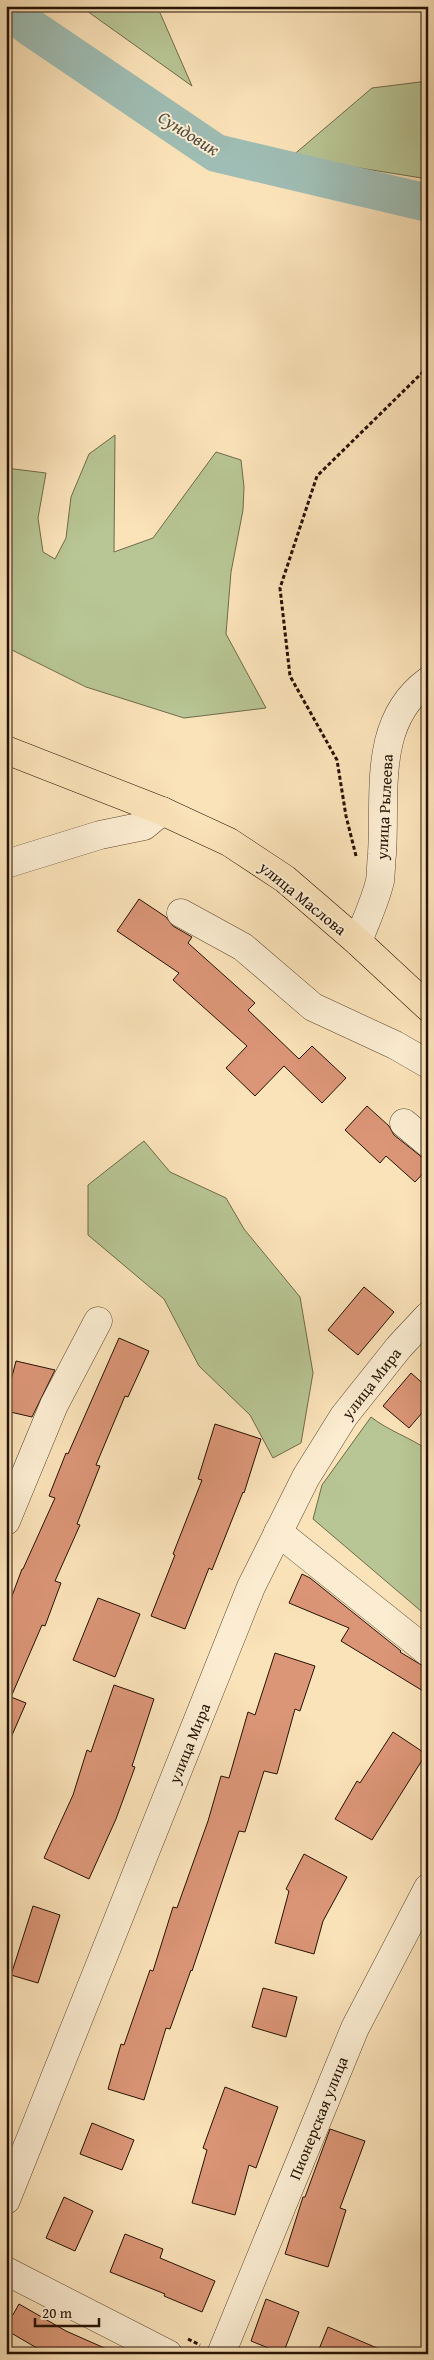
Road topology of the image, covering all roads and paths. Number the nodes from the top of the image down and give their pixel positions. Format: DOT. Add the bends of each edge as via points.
graph roads {
  1 [pos="428,367"];
  2 [pos="428,681"];
  3 [pos="6,750"];
  4 [pos="162,811"];
  5 [pos="358,863"];
  6 [pos="6,864"];
  7 [pos="181,913"];
  8 [pos="358,942"];
  9 [pos="428,1007"];
  10 [pos="428,1064"];
  11 [pos="404,1123"];
  12 [pos="428,1143"];
  13 [pos="428,1316"];
  14 [pos="98,1321"];
  15 [pos="6,1522"];
  16 [pos="278,1532"];
  17 [pos="428,1652"];
  18 [pos="428,1888"];
  19 [pos="6,2200"];
  20 [pos="6,2272"];
  21 [pos="168,2354"];
  22 [pos="221,2354"];
  1 -- 5 [label="path" via="317,476 280,588 290,676 338,760 346,816"];
  2 -- 8 [label="street, улица Рылеева" via="399,712 389,735 384,766 380,881"];
  3 -- 4 [label="main road, улица Маслова"];
  4 -- 6 [label="street" via="144,826 100,835"];
  4 -- 8 [label="main road, улица Маслова" via="229,842 285,879"];
  7 -- 10 [label="street" via="243,947 313,1007"];
  8 -- 9 [label="main road, улица Маслова"];
  11 -- 12 [label="street"];
  13 -- 16 [label="street, улица Мира" via="344,1416 306,1477"];
  14 -- 15 [label="street" via="54,1405"];
  16 -- 17 [label="street"];
  16 -- 19 [label="street, улица Мира" via="251,1587"];
  18 -- 22 [label="street, Пионерская улица" via="355,2028"];
  20 -- 21 [label="street"];
}
